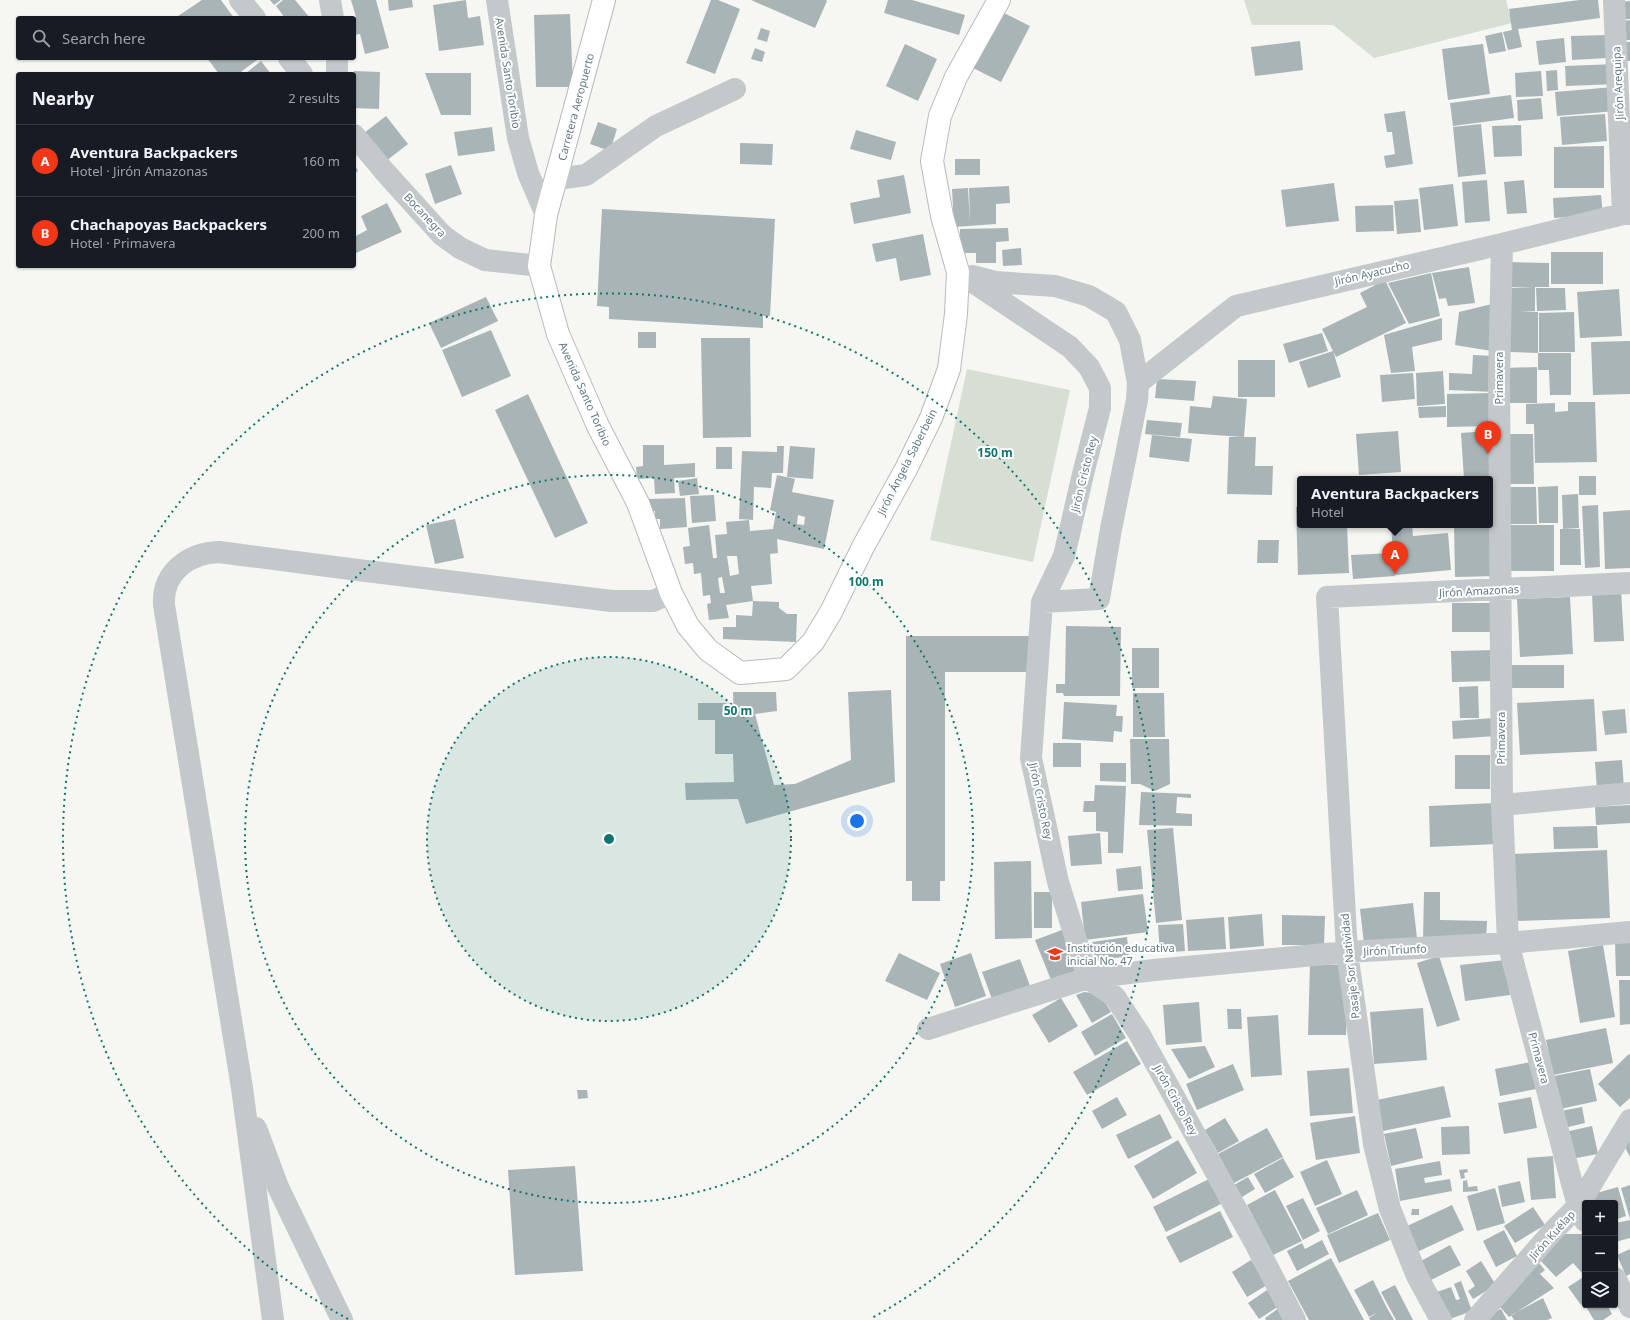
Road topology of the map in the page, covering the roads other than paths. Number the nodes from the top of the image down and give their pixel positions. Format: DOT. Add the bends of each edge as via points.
graph roads {
  1 [pos="240,0"];
  2 [pos="330,0"];
  3 [pos="497,0"];
  4 [pos="604,0"];
  5 [pos="999,0"];
  6 [pos="1614,0"];
  7 [pos="253,16"];
  8 [pos="333,16"];
  9 [pos="291,60"];
  10 [pos="337,60"];
  11 [pos="300,72"];
  12 [pos="337,72"];
  13 [pos="735,89"];
  14 [pos="356,137"];
  15 [pos="556,179"];
  16 [pos="546,214"];
  17 [pos="1627,214"];
  18 [pos="1502,244"];
  19 [pos="539,266"];
  20 [pos="958,272"];
  21 [pos="1138,383"];
  22 [pos="1630,583"];
  23 [pos="1500,590"];
  24 [pos="671,593"];
  25 [pos="1327,597"];
  26 [pos="1042,602"];
  27 [pos="813,642"];
  28 [pos="1630,793"];
  29 [pos="1502,805"];
  30 [pos="1630,932"];
  31 [pos="1508,943"];
  32 [pos="1347,952"];
  33 [pos="1088,978"];
  34 [pos="928,1029"];
  35 [pos="242,1088"];
  36 [pos="1630,1120"];
  37 [pos="1581,1213"];
  38 [pos="1618,1284"];
  39 [pos="1630,1307"];
  40 [pos="273,1320"];
  41 [pos="342,1320"];
  42 [pos="1295,1320"];
  43 [pos="1441,1320"];
  44 [pos="1474,1320"];
  1 -- 7 [label="street"];
  2 -- 8 [label="street"];
  3 -- 16 [label="street, Avenida Santo Toribio" via="518,138 528,173"];
  4 -- 15 [label="main road, Carretera Aeropuerto"];
  5 -- 20 [label="main road, Jirón Ángela Saberbein" via="956,77 940,116 932,161 942,216"];
  6 -- 17 [label="street, Jirón Arequipa"];
  9 -- 11 [label="street"];
  10 -- 12 [label="street"];
  13 -- 15 [label="street" via="656,126 586,175"];
  14 -- 19 [label="street, Bocanegra" via="442,235 460,248 485,260"];
  15 -- 16 [label="main road, Carretera Aeropuerto"];
  16 -- 19 [label="main road, Avenida Santo Toribio"];
  17 -- 18 [label="street, Jirón Ayacucho"];
  18 -- 21 [label="street, Jirón Ayacucho" via="1236,306"];
  18 -- 23 [label="street, Primavera" via="1499,381"];
  19 -- 24 [label="main road, Avenida Santo Toribio" via="558,334 598,426 638,503"];
  20 -- 21 [label="street" via="995,282 1055,286 1089,296 1116,312 1130,340"];
  20 -- 26 [label="street, Jirón Cristo Rey" via="1070,347 1089,366 1100,388 1100,408 1064,556"];
  20 -- 27 [label="main road, Jirón Ángela Saberbein" via="949,369 931,418"];
  21 -- 26 [label="street" via="1137,400 1099,599"];
  22 -- 23 [label="street, Jirón Amazonas"];
  23 -- 25 [label="street, Jirón Amazonas"];
  23 -- 29 [label="street, Primavera"];
  24 -- 27 [label="main road, Avenida Santo Toribio" via="688,626 708,650 740,673 786,669"];
  24 -- 35 [label="street" via="653,601 612,601 219,552 198,555 179,566 167,584 164,605"];
  25 -- 32 [label="street, Pasaje Sor Natividad"];
  26 -- 33 [label="street, Jirón Cristo Rey" via="1031,758 1058,882"];
  28 -- 29 [label="street"];
  29 -- 31 [label="street, Primavera"];
  30 -- 31 [label="street, Jirón Triunfo"];
  31 -- 32 [label="street, Jirón Triunfo"];
  31 -- 37 [label="street, Primavera"];
  32 -- 33 [label="street, Jirón Triunfo"];
  32 -- 43 [label="street, Pasaje Sor Natividad" via="1374,1144 1390,1209 1417,1276"];
  33 -- 34 [label="street, Jirón Triunfo"];
  33 -- 42 [label="street, Jirón Cristo Rey" via="1115,997 1140,1035"];
  35 -- 40 [label="street"];
  35 -- 41 [label="street" via="278,1187"];
  36 -- 37 [label="street, Jirón Kuélap"];
  37 -- 44 [label="street, Jirón Kuélap" via="1554,1230"];
  38 -- 39 [label="street"];
}
